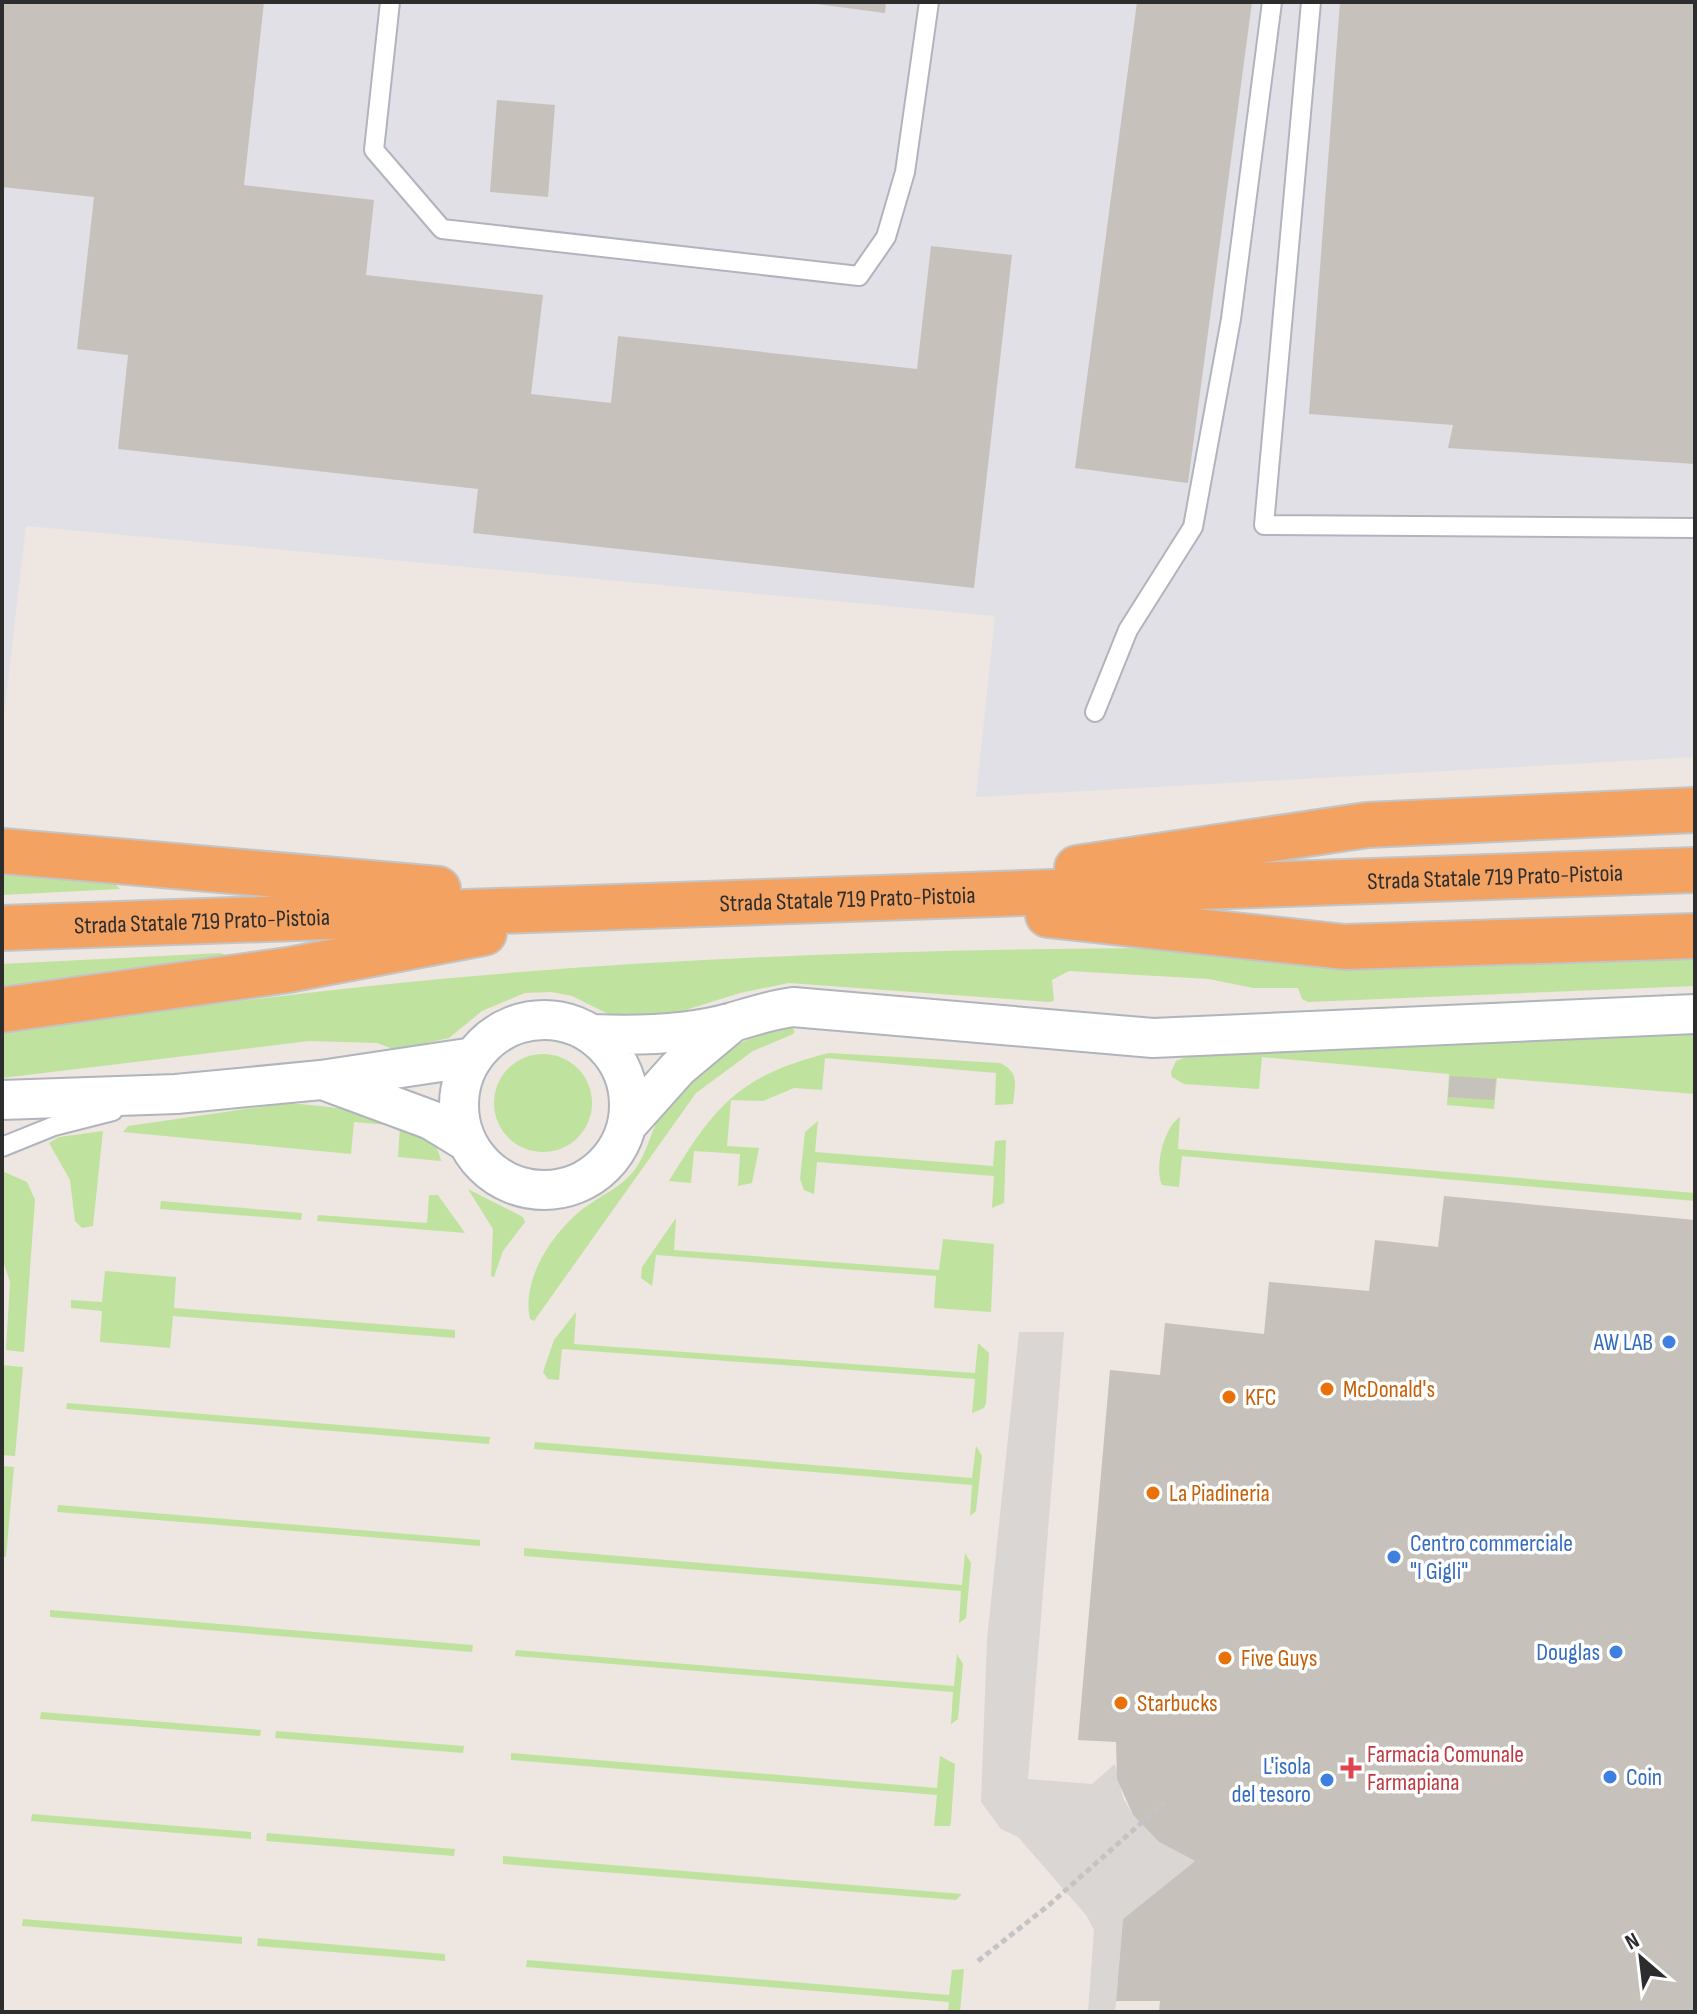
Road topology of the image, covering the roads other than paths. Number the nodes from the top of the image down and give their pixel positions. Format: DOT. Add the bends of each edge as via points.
graph roads {
  1 [pos="390,2"];
  2 [pos="929,2"];
  3 [pos="1272,2"];
  4 [pos="1311,2"];
  5 [pos="1695,528"];
  6 [pos="1095,712"];
  7 [pos="1695,810"];
  8 [pos="2,851"];
  9 [pos="1695,870"];
  10 [pos="891,898"];
  11 [pos="628,906"];
  12 [pos="2,928"];
  13 [pos="1695,936"];
  14 [pos="2,1010"];
  15 [pos="1695,1014"];
  16 [pos="733,1022"];
  17 [pos="592,1034"];
  18 [pos="474,1057"];
  19 [pos="321,1080"];
  20 [pos="176,1094"];
  21 [pos="2,1100"];
  22 [pos="627,1125"];
  23 [pos="467,1142"];
  24 [pos="2,1147"];
  1 -- 2 [label="lane" via="374,150 442,229 859,276 886,237 905,172"];
  3 -- 6 [label="lane" via="1231,319 1193,527 1128,630"];
  4 -- 5 [label="lane" via="1264,525"];
  7 -- 10 [label="highway" via="1367,825"];
  8 -- 11 [label="highway"];
  9 -- 10 [label="highway, Strada Statale 719 Prato-Pistoia"];
  10 -- 11 [label="highway, Strada Statale 719 Prato-Pistoia"];
  10 -- 13 [label="highway" via="1345,947"];
  11 -- 12 [label="highway, Strada Statale 719 Prato-Pistoia"];
  11 -- 14 [label="highway" via="288,970"];
  15 -- 16 [label="street" via="1153,1038 793,1007"];
  16 -- 17 [label="street" via="641,1036"];
  16 -- 22 [label="street" via="678,1068"];
  17 -- 18 [label="street" via="541,1019 492,1037"];
  17 -- 22 [label="street" via="624,1074"];
  18 -- 19 [label="street"];
  18 -- 23 [label="street" via="459,1097"];
  19 -- 20 [label="street"];
  19 -- 23 [label="street" via="431,1120"];
  20 -- 21 [label="street"];
  20 -- 24 [label="lane" via="54,1126"];
  22 -- 23 [label="street" via="617,1150 599,1170 550,1191 501,1179 481,1164"];
}
